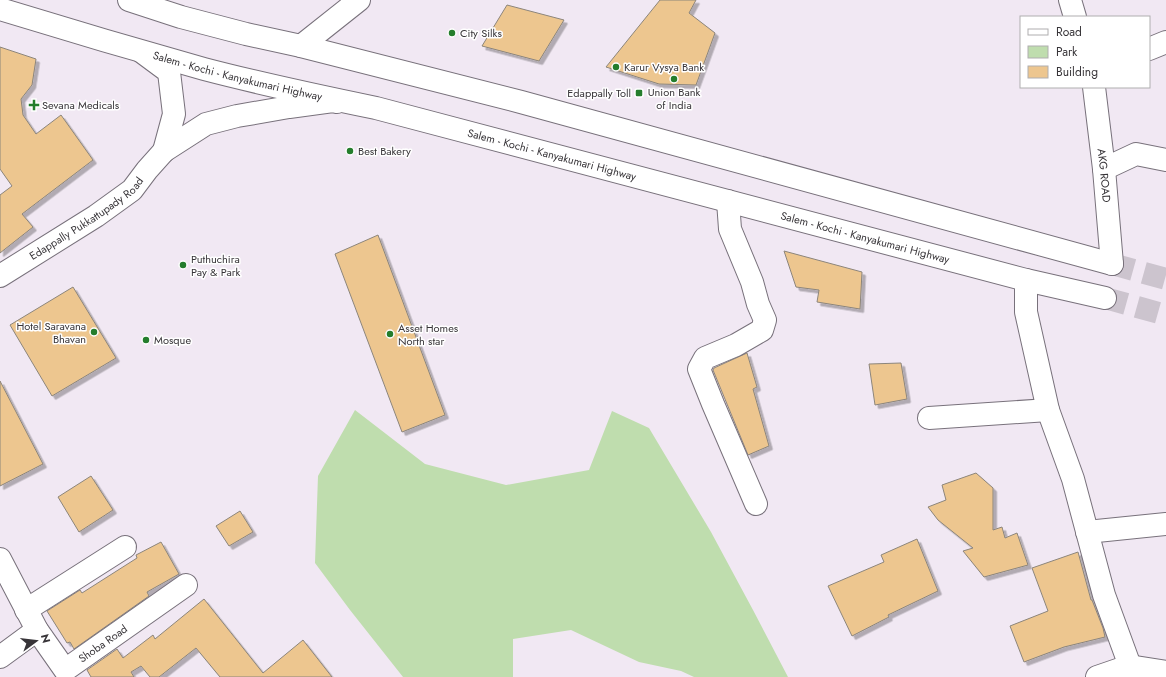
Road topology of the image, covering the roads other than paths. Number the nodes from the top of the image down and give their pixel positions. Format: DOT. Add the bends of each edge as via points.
graph roads {
  1 [pos="129,0"];
  2 [pos="359,0"];
  3 [pos="1070,0"];
  4 [pos="0,10"];
  5 [pos="1076,16"];
  6 [pos="1166,42"];
  7 [pos="302,46"];
  8 [pos="1150,49"];
  9 [pos="142,52"];
  10 [pos="1094,88"];
  11 [pos="376,108"];
  12 [pos="164,151"];
  13 [pos="1166,160"];
  14 [pos="1104,169"];
  15 [pos="728,201"];
  16 [pos="0,276"];
  17 [pos="1026,280"];
  18 [pos="1105,298"];
  19 [pos="1048,410"];
  20 [pos="929,418"];
  21 [pos="756,504"];
  22 [pos="1166,524"];
  23 [pos="1087,532"];
  24 [pos="125,547"];
  25 [pos="0,559"];
  26 [pos="186,585"];
  27 [pos="26,610"];
  28 [pos="37,630"];
  29 [pos="0,657"];
  30 [pos="1132,671"];
  31 [pos="1166,672"];
  32 [pos="68,673"];
  33 [pos="1097,677"];
  1 -- 7 [label="main road" via="182,17"];
  2 -- 7 [label="main road"];
  3 -- 5 [label="main road"];
  4 -- 9 [label="main road, Salem - Kochi - Kanyakumari Highway"];
  6 -- 8 [label="main road"];
  7 -- 14 [label="main road, AKG ROAD" via="521,102 1112,264"];
  9 -- 11 [label="main road, Salem - Kochi - Kanyakumari Highway" via="275,86"];
  9 -- 12 [label="main road" via="169,72 174,114"];
  10 -- 14 [label="main road, AKG ROAD"];
  11 -- 12 [label="main road" via="333,101 236,116 206,124"];
  11 -- 15 [label="main road, Salem - Kochi - Kanyakumari Highway"];
  12 -- 16 [label="main road, Edappally Pukkattupady Road" via="132,190 96,216"];
  13 -- 14 [label="main road" via="1136,154"];
  15 -- 17 [label="main road, Salem - Kochi - Kanyakumari Highway"];
  15 -- 21 [label="main road" via="730,229 765,320 762,330 705,358 699,369"];
  17 -- 18 [label="main road, Salem - Kochi - Kanyakumari Highway"];
  17 -- 19 [label="main road" via="1026,312"];
  19 -- 20 [label="main road"];
  19 -- 23 [label="main road" via="1073,479"];
  22 -- 23 [label="main road"];
  23 -- 30 [label="main road" via="1104,595"];
  24 -- 27 [label="main road"];
  25 -- 27 [label="main road, Shoba Road"];
  26 -- 32 [label="main road, Shoba Road"];
  27 -- 28 [label="main road, Shoba Road"];
  28 -- 29 [label="main road"];
  28 -- 32 [label="main road, Shoba Road"];
  30 -- 31 [label="main road"];
  30 -- 33 [label="main road"];
}
